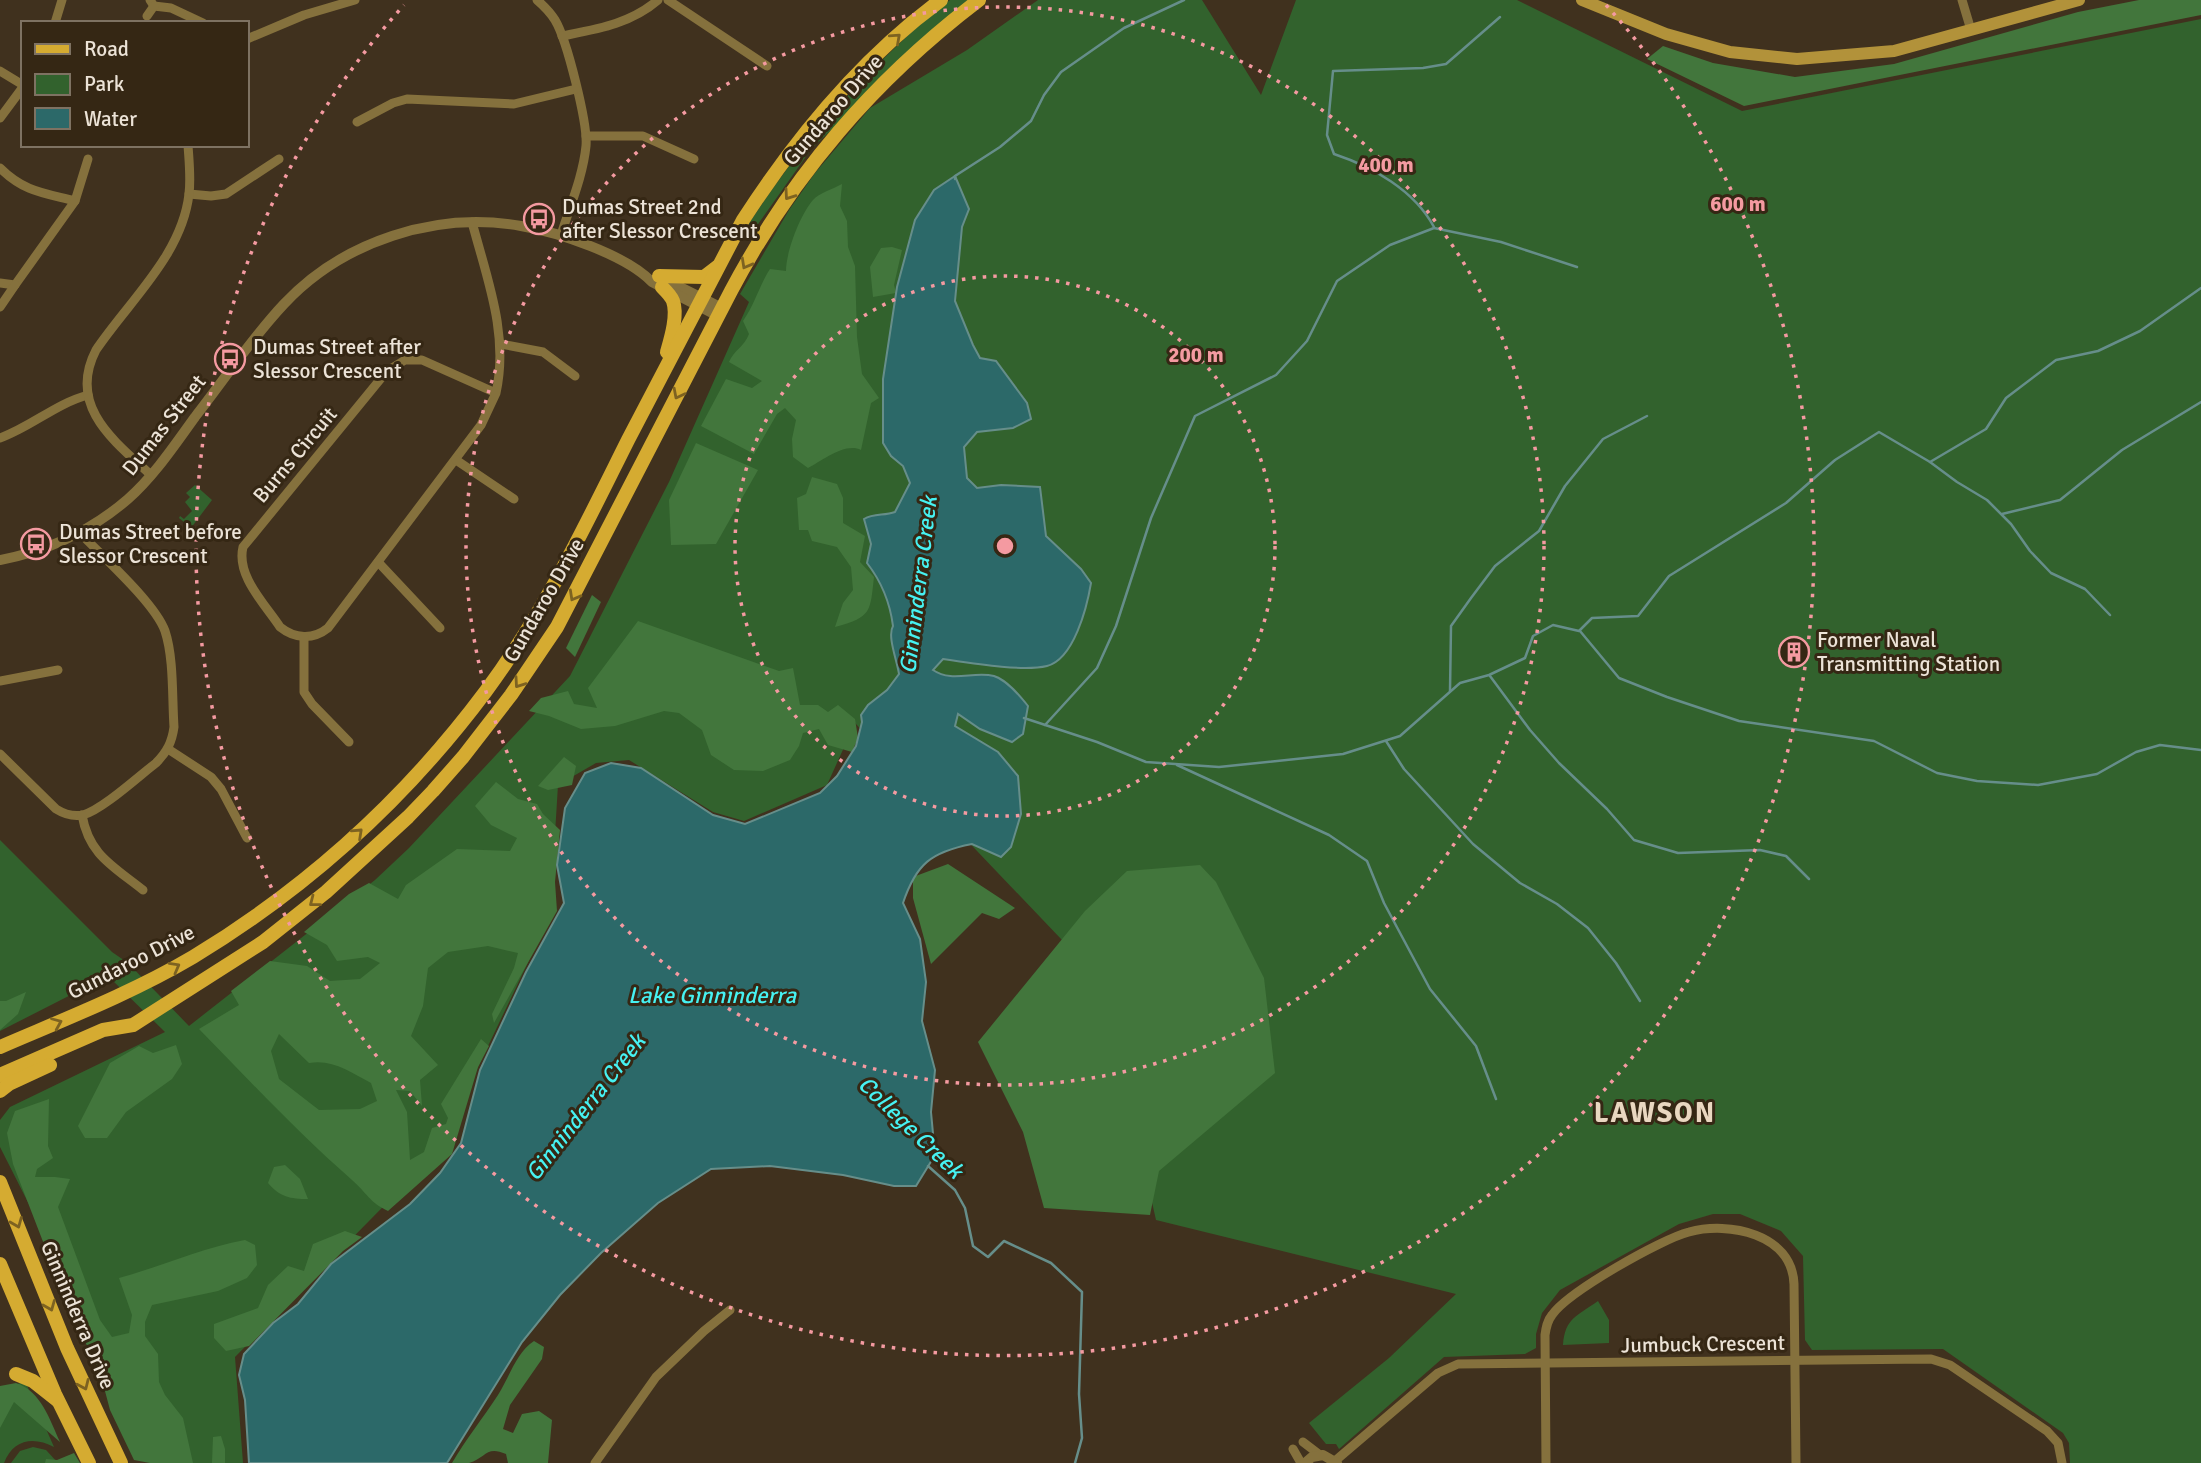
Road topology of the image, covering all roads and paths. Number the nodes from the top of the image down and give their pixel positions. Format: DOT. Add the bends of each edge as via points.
graph roads {
  1 [pos="62,0"];
  2 [pos="355,0"];
  3 [pos="537,0"];
  4 [pos="659,0"];
  5 [pos="667,0"];
  6 [pos="941,0"];
  7 [pos="979,0"];
  8 [pos="1582,0"];
  9 [pos="1962,0"];
  10 [pos="2079,0"];
  11 [pos="152,3"];
  12 [pos="147,16"];
  13 [pos="55,21"];
  14 [pos="199,21"];
  15 [pos="1970,30"];
  16 [pos="562,36"];
  17 [pos="248,39"];
  18 [pos="767,66"];
  19 [pos="0,71"];
  20 [pos="21,85"];
  21 [pos="21,89"];
  22 [pos="576,89"];
  23 [pos="0,118"];
  24 [pos="357,122"];
  25 [pos="586,136"];
  26 [pos="188,147"];
  27 [pos="88,159"];
  28 [pos="279,159"];
  29 [pos="694,159"];
  30 [pos="0,168"];
  31 [pos="189,194"];
  32 [pos="75,201"];
  33 [pos="472,222"];
  34 [pos="561,235"];
  35 [pos="719,266"];
  36 [pos="660,282"];
  37 [pos="0,283"];
  38 [pos="15,285"];
  39 [pos="700,302"];
  40 [pos="0,307"];
  41 [pos="720,312"];
  42 [pos="501,344"];
  43 [pos="575,376"];
  44 [pos="660,377"];
  45 [pos="496,393"];
  46 [pos="88,395"];
  47 [pos="0,438"];
  48 [pos="456,460"];
  49 [pos="151,475"];
  50 [pos="514,499"];
  51 [pos="80,533"];
  52 [pos="0,561"];
  53 [pos="378,562"];
  54 [pos="440,628"];
  55 [pos="304,637"];
  56 [pos="58,670"];
  57 [pos="0,681"];
  58 [pos="349,742"];
  59 [pos="168,749"];
  60 [pos="0,754"];
  61 [pos="82,815"];
  62 [pos="247,838"];
  63 [pos="143,890"];
  64 [pos="133,1025"];
  65 [pos="0,1047"];
  66 [pos="0,1075"];
  67 [pos="0,1091"];
  68 [pos="0,1182"];
  69 [pos="2,1266"];
  70 [pos="730,1310"];
  71 [pos="1795,1360"];
  72 [pos="1545,1363"];
  73 [pos="16,1374"];
  74 [pos="58,1401"];
  75 [pos="1303,1442"];
  76 [pos="1293,1449"];
  77 [pos="1320,1455"];
  78 [pos="1336,1462"];
  79 [pos="89,1463"];
  80 [pos="121,1463"];
  81 [pos="595,1463"];
  82 [pos="1303,1463"];
  83 [pos="1546,1463"];
  84 [pos="1796,1463"];
  85 [pos="2062,1463"];
  1 -- 13 [label="street"];
  2 -- 17 [label="street"];
  3 -- 16 [label="street" via="551,13"];
  4 -- 16 [label="street" via="617,24"];
  5 -- 18 [label="street"];
  35 -- 6 [label="main road, Gundaroo Drive, one-way" via="756,200 805,134 846,86"];
  7 -- 41 [label="main road, Gundaroo Drive, one-way" via="902,64 857,109 789,195"];
  8 -- 15 [label="main road" via="1666,34 1730,52 1797,59 1894,51"];
  9 -- 15 [label="street"];
  10 -- 15 [label="main road"];
  11 -- 12 [label="street"];
  11 -- 14 [label="street"];
  16 -- 22 [label="street"];
  19 -- 20 [label="street"];
  21 -- 23 [label="street"];
  22 -- 24 [label="street" via="514,104 407,99"];
  22 -- 25 [label="street"];
  25 -- 29 [label="street" via="643,136"];
  25 -- 34 [label="street" via="584,162"];
  26 -- 31 [label="street"];
  27 -- 32 [label="street"];
  28 -- 31 [label="street" via="226,194"];
  30 -- 32 [label="street" via="24,188"];
  31 -- 46 [label="street" via="181,229 170,250 96,350 88,372"];
  32 -- 38 [label="street"];
  33 -- 34 [label="street, Dumas Street" via="517,225"];
  33 -- 42 [label="street"];
  33 -- 49 [label="street, Dumas Street" via="423,228 379,241 320,273 283,305"];
  34 -- 36 [label="street, Dumas Street"];
  35 -- 36 [label="main road" via="704,277"];
  35 -- 39 [label="main road, Gundaroo Drive"];
  36 -- 39 [label="street, Dumas Street"];
  36 -- 44 [label="main road" via="673,299 674,309"];
  37 -- 38 [label="street"];
  38 -- 40 [label="street"];
  39 -- 41 [label="street, Dumas Street"];
  39 -- 44 [label="main road, Gundaroo Drive"];
  41 -- 64 [label="main road, Gundaroo Drive, one-way" via="557,627 463,757 408,817 326,892 263,942"];
  42 -- 43 [label="street" via="543,352"];
  42 -- 45 [label="street"];
  65 -- 44 [label="main road, Gundaroo Drive, one-way" via="114,998 194,956 325,863 404,788 487,690 539,612"];
  45 -- 48 [label="street" via="481,425"];
  45 -- 55 [label="street, Burns Circuit" via="422,360 395,364 249,538 241,558 247,578 281,626"];
  46 -- 47 [label="street"];
  46 -- 49 [label="street" via="99,423"];
  48 -- 50 [label="street"];
  48 -- 53 [label="street"];
  49 -- 51 [label="street, Dumas Street" via="118,507"];
  51 -- 52 [label="street, Dumas Street"];
  51 -- 59 [label="street" via="163,625 174,727"];
  53 -- 54 [label="street"];
  53 -- 55 [label="street" via="328,628"];
  55 -- 58 [label="street" via="304,692"];
  56 -- 57 [label="street"];
  59 -- 61 [label="street" via="156,763"];
  59 -- 62 [label="street" via="211,777"];
  60 -- 61 [label="street" via="56,809"];
  61 -- 63 [label="street" via="95,851"];
  64 -- 66 [label="main road, Gundaroo Drive" via="103,1030"];
  64 -- 67 [label="main road"];
  68 -- 80 [label="main road, Ginninderra Drive, one-way"];
  69 -- 74 [label="main road"];
  70 -- 81 [label="street" via="656,1377"];
  71 -- 72 [label="street, Jumbuck Crescent"];
  71 -- 72 [label="street" via="1794,1280 1789,1261 1781,1250 1759,1237 1720,1228 1672,1238 1567,1300 1547,1324"];
  71 -- 84 [label="street"];
  71 -- 85 [label="street, Jumbuck Crescent" via="1941,1360 2052,1435"];
  72 -- 78 [label="street, Jumbuck Crescent" via="1447,1367"];
  72 -- 83 [label="street"];
  73 -- 74 [label="main road"];
  74 -- 79 [label="main road"];
  75 -- 77 [label="street"];
  76 -- 82 [label="street"];
  77 -- 78 [label="street"];
  77 -- 82 [label="street"];
}
